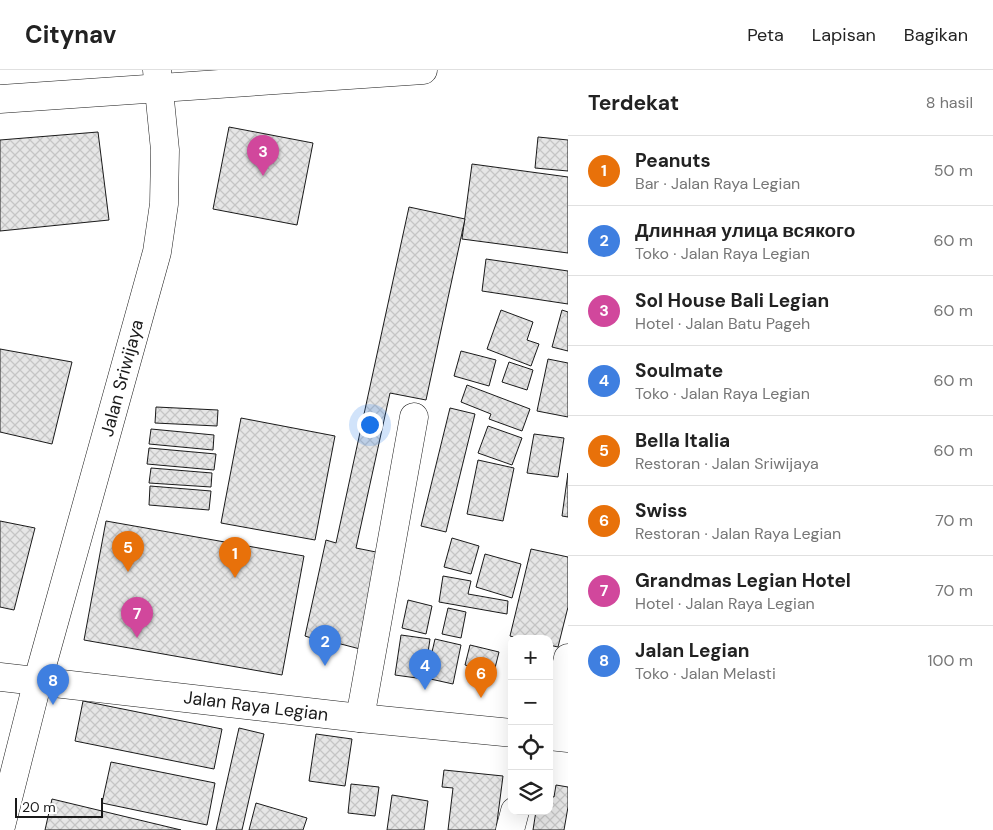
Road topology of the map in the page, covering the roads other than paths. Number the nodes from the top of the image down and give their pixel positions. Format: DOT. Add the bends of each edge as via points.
graph roads {
  1 [pos="423,70"];
  2 [pos="158,79"];
  3 [pos="0,99"];
  4 [pos="414,418"];
  5 [pos="568,658"];
  6 [pos="0,677"];
  7 [pos="38,680"];
  8 [pos="360,718"];
  9 [pos="508,733"];
  10 [pos="556,737"];
  11 [pos="514,815"];
  12 [pos="0,830"];
  13 [pos="510,830"];
  1 -- 2 [label="street"];
  2 -- 3 [label="street"];
  2 -- 7 [label="street, Jalan Sriwijaya" via="165,150 164,204 157,252"];
  4 -- 8 [label="street"];
  5 -- 10 [label="street"];
  6 -- 7 [label="street, Jalan Raya Legian"];
  7 -- 8 [label="street, Jalan Raya Legian"];
  7 -- 12 [label="street, Jalan Sriwijaya"];
  8 -- 9 [label="street, Jalan Raya Legian"];
  11 -- 13 [label="street"];
}
